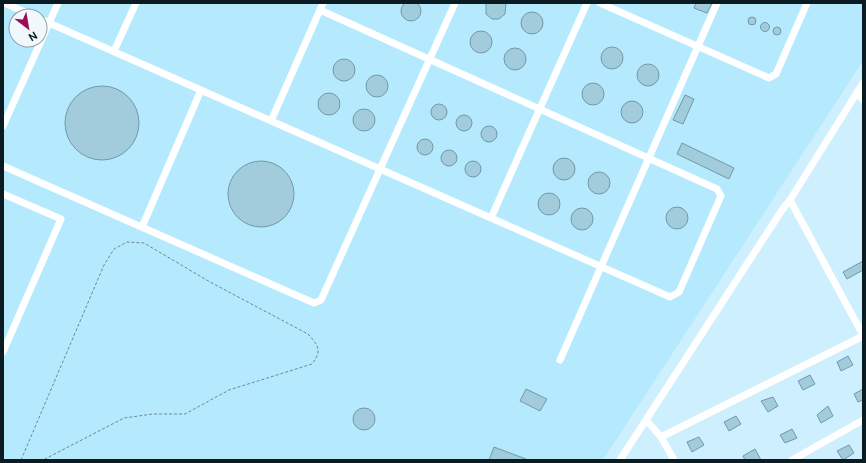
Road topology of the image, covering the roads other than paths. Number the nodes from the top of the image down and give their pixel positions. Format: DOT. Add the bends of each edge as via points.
graph roads {
  1 [pos="4,3"];
  2 [pos="58,3"];
  3 [pos="136,3"];
  4 [pos="455,3"];
  5 [pos="587,3"];
  6 [pos="600,3"];
  7 [pos="717,3"];
  8 [pos="807,3"];
  9 [pos="321,6"];
  10 [pos="16,8"];
  11 [pos="49,23"];
  12 [pos="698,46"];
  13 [pos="114,51"];
  14 [pos="430,59"];
  15 [pos="863,83"];
  16 [pos="201,90"];
  17 [pos="857,92"];
  18 [pos="863,100"];
  19 [pos="540,109"];
  20 [pos="271,121"];
  21 [pos="3,126"];
  22 [pos="649,158"];
  23 [pos="3,166"];
  24 [pos="380,169"];
  25 [pos="3,194"];
  26 [pos="790,200"];
  27 [pos="491,218"];
  28 [pos="142,227"];
  29 [pos="601,266"];
  30 [pos="863,335"];
  31 [pos="3,352"];
  32 [pos="560,360"];
  33 [pos="646,420"];
  34 [pos="863,420"];
  35 [pos="661,437"];
  36 [pos="620,460"];
  37 [pos="674,460"];
  38 [pos="792,460"];
  1 -- 10 [label="street"];
  2 -- 11 [label="street"];
  3 -- 13 [label="street"];
  4 -- 14 [label="street"];
  5 -- 19 [label="street"];
  6 -- 12 [label="street"];
  7 -- 12 [label="street"];
  8 -- 12 [label="street" via="776,74 769,78"];
  9 -- 14 [label="street"];
  9 -- 20 [label="street"];
  11 -- 13 [label="street"];
  11 -- 21 [label="street"];
  12 -- 22 [label="street"];
  13 -- 16 [label="street"];
  14 -- 19 [label="street"];
  14 -- 24 [label="street"];
  15 -- 17 [label="street"];
  16 -- 20 [label="street"];
  16 -- 28 [label="street"];
  17 -- 18 [label="street"];
  17 -- 26 [label="street"];
  19 -- 22 [label="street"];
  19 -- 27 [label="street"];
  20 -- 24 [label="street"];
  22 -- 29 [label="street"];
  22 -- 29 [label="street" via="717,189 721,196 679,292 670,297"];
  23 -- 28 [label="street"];
  24 -- 27 [label="street"];
  24 -- 28 [label="street" via="321,300 314,303"];
  25 -- 31 [label="street" via="61,219"];
  26 -- 30 [label="street"];
  26 -- 33 [label="street"];
  27 -- 29 [label="street"];
  29 -- 32 [label="street"];
  30 -- 35 [label="street"];
  33 -- 35 [label="street"];
  33 -- 36 [label="street"];
  34 -- 38 [label="street"];
  35 -- 37 [label="street"];
}
